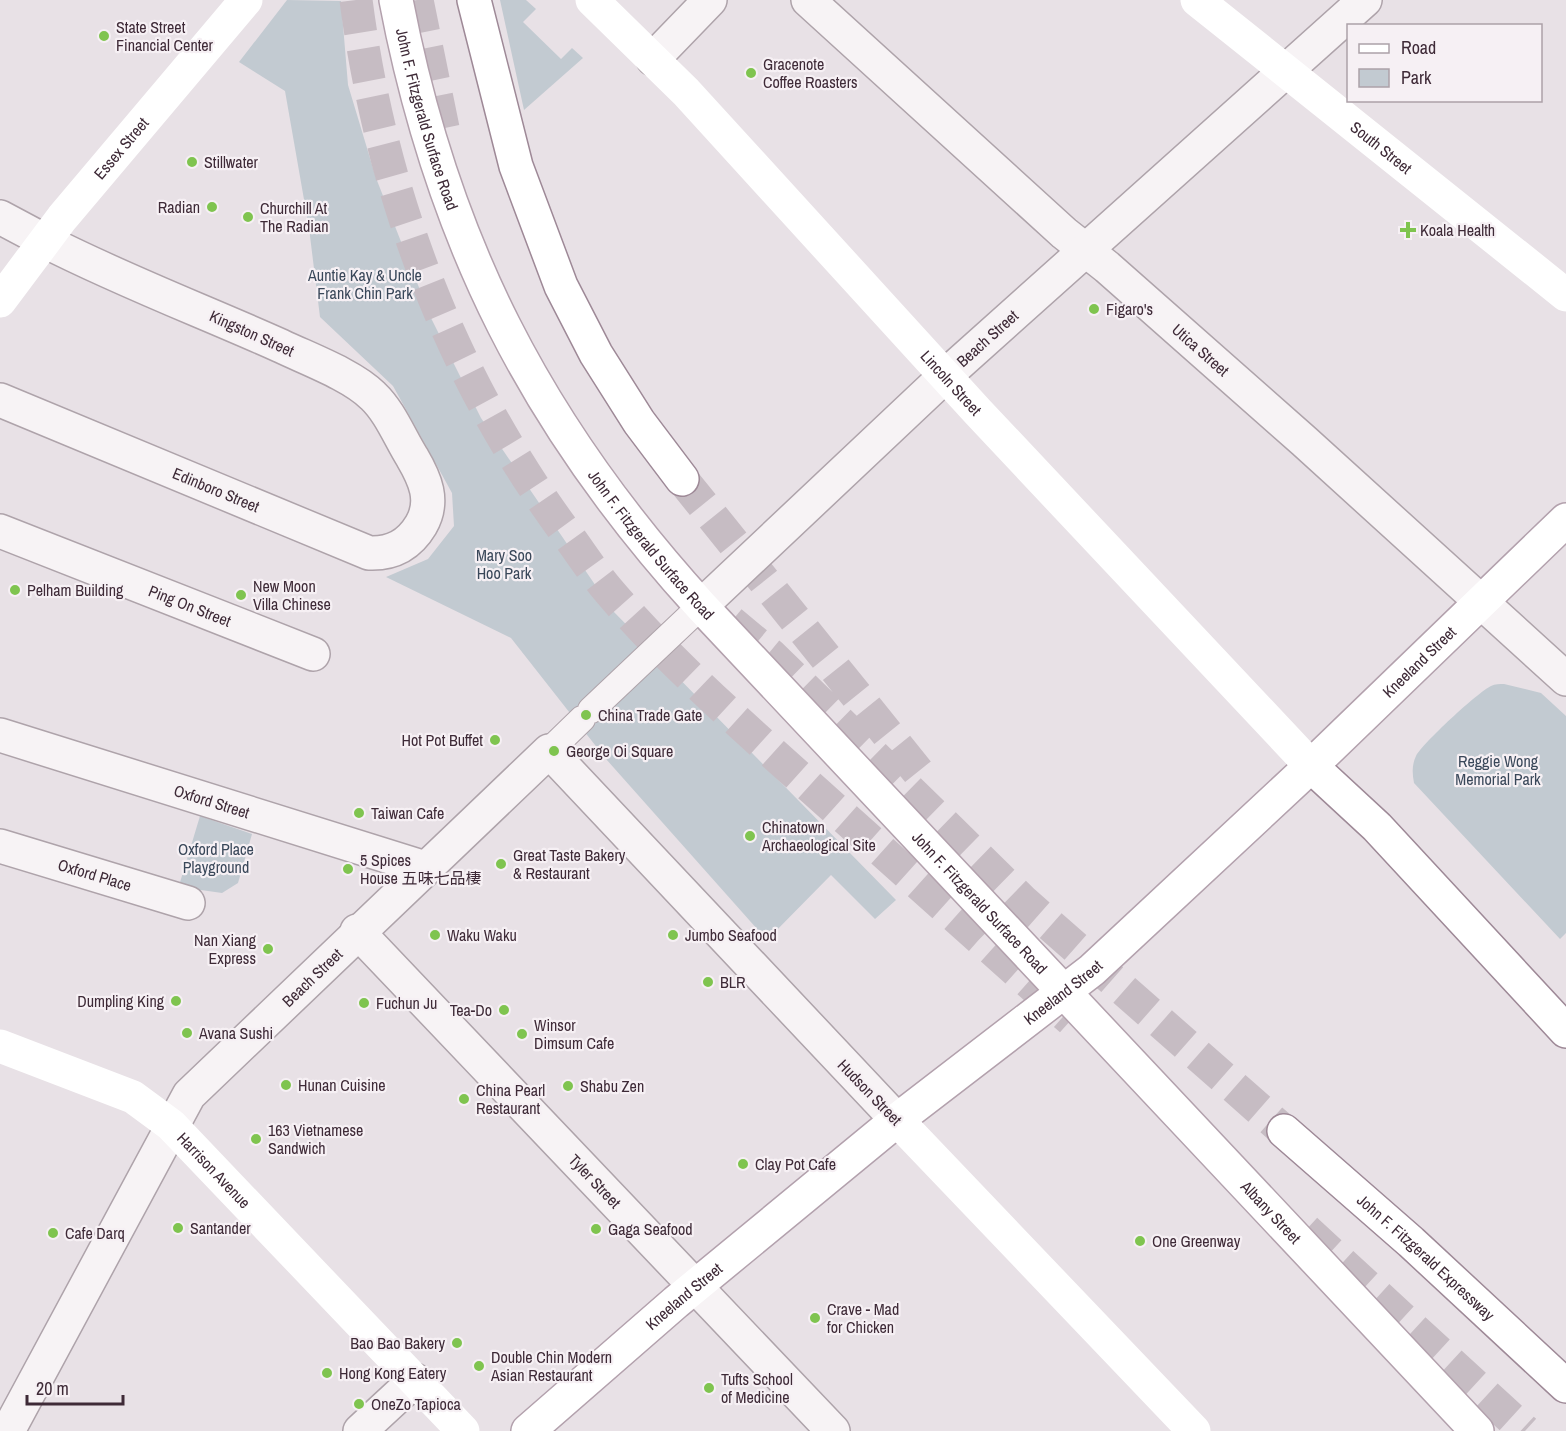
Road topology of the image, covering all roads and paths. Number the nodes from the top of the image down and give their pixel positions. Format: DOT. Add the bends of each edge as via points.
graph roads {
  1 [pos="246,0"];
  2 [pos="396,0"];
  3 [pos="474,0"];
  4 [pos="592,0"];
  5 [pos="710,0"];
  6 [pos="808,0"];
  7 [pos="1197,0"];
  8 [pos="1365,0"];
  9 [pos="653,58"];
  10 [pos="1285,71"];
  11 [pos="0,217"];
  12 [pos="45,241"];
  13 [pos="1087,251"];
  14 [pos="1566,295"];
  15 [pos="0,301"];
  16 [pos="945,376"];
  17 [pos="0,400"];
  18 [pos="682,479"];
  19 [pos="423,520"];
  20 [pos="1566,520"];
  21 [pos="0,531"];
  22 [pos="1482,602"];
  23 [pos="701,606"];
  24 [pos="312,654"];
  25 [pos="1566,679"];
  26 [pos="0,735"];
  27 [pos="549,751"];
  28 [pos="1311,766"];
  29 [pos="0,846"];
  30 [pos="425,868"];
  31 [pos="188,903"];
  32 [pos="357,931"];
  33 [pos="1065,992"];
  34 [pos="1564,1026"];
  35 [pos="0,1046"];
  36 [pos="897,1120"];
  37 [pos="171,1125"];
  38 [pos="1284,1131"];
  39 [pos="696,1286"];
  40 [pos="415,1380"];
  41 [pos="1566,1386"];
  42 [pos="8,1431"];
  43 [pos="360,1431"];
  44 [pos="463,1431"];
  45 [pos="528,1431"];
  46 [pos="833,1431"];
  47 [pos="1194,1431"];
  48 [pos="1477,1431"];
  1 -- 12 [label="main road, Essex Street"];
  2 -- 23 [label="main road, John F. Fitzgerald Surface Road" via="415,87 440,173 503,327 579,455"];
  3 -- 18 [label="main road" via="516,166 561,286 596,354 639,422"];
  4 -- 9 [label="main road, Lincoln Street"];
  5 -- 9 [label="street"];
  6 -- 13 [label="street, Utica Street"];
  7 -- 10 [label="main road, South Street"];
  8 -- 10 [label="street, Beach Street"];
  9 -- 16 [label="main road, Lincoln Street"];
  10 -- 13 [label="street, Beach Street"];
  10 -- 14 [label="main road, South Street"];
  11 -- 12 [label="street, Kingston Street"];
  12 -- 15 [label="main road, Essex Street"];
  12 -- 19 [label="street, Kingston Street" via="307,358 372,394 426,484 428,502"];
  13 -- 16 [label="street, Beach Street"];
  13 -- 22 [label="street, Utica Street"];
  16 -- 23 [label="street, Beach Street"];
  16 -- 28 [label="main road, Lincoln Street"];
  17 -- 19 [label="street, Edinboro Street" via="360,551 381,554 402,546"];
  20 -- 22 [label="main road, Kneeland Street"];
  21 -- 24 [label="street, Ping On Street"];
  22 -- 25 [label="street, Utica Street"];
  22 -- 28 [label="main road, Kneeland Street"];
  23 -- 27 [label="street, Beach Street"];
  23 -- 33 [label="main road, John F. Fitzgerald Surface Road"];
  26 -- 30 [label="street, Oxford Street"];
  27 -- 30 [label="street, Beach Street"];
  27 -- 36 [label="street, Hudson Street"];
  28 -- 33 [label="main road, Kneeland Street"];
  28 -- 34 [label="main road, Lincoln Street" via="1377,827"];
  29 -- 31 [label="street, Oxford Place"];
  30 -- 32 [label="street, Beach Street"];
  32 -- 37 [label="street, Beach Street" via="198,1084"];
  32 -- 39 [label="street, Tyler Street"];
  33 -- 36 [label="main road, Kneeland Street"];
  33 -- 48 [label="main road, Albany Street"];
  35 -- 37 [label="main road, Harrison Avenue" via="133,1097"];
  36 -- 39 [label="main road, Kneeland Street"];
  36 -- 47 [label="main road, Hudson Street"];
  37 -- 40 [label="main road, Harrison Avenue"];
  37 -- 42 [label="street, Beach Street"];
  38 -- 41 [label="main road, John F. Fitzgerald Expressway" via="1429,1258"];
  39 -- 45 [label="main road, Kneeland Street"];
  39 -- 46 [label="street, Tyler Street"];
  40 -- 43 [label="street"];
  40 -- 44 [label="main road, Harrison Avenue"];
}
